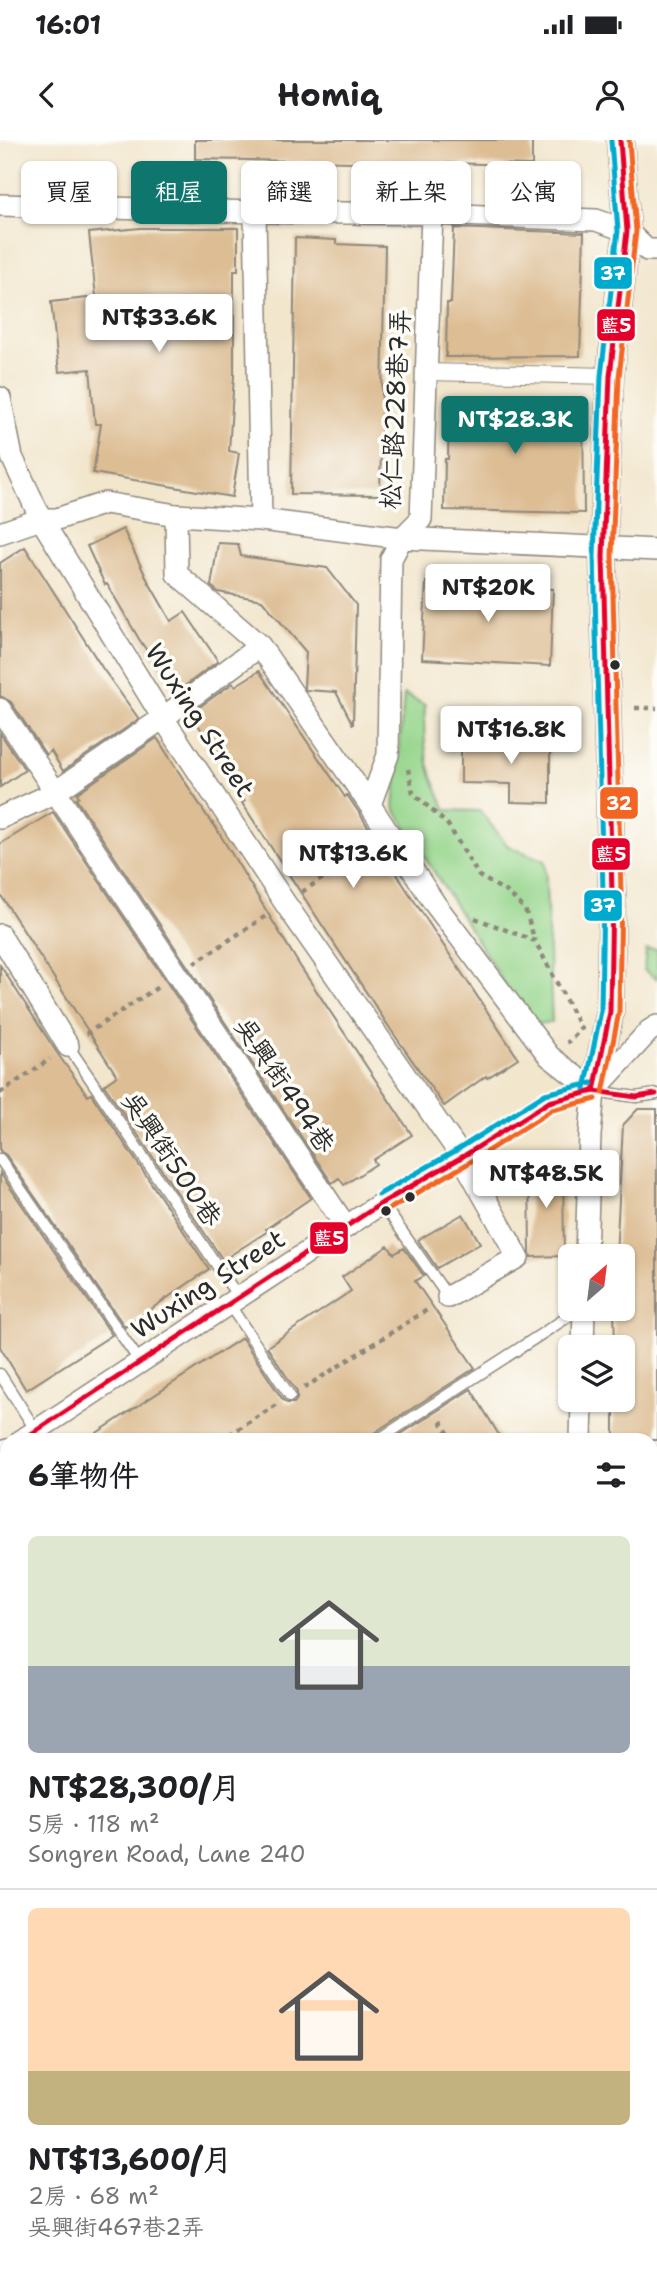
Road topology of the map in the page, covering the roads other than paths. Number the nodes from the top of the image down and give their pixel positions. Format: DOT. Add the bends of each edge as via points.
graph roads {
  1 [pos="620,140"];
  2 [pos="0,205"];
  3 [pos="241,212"];
  4 [pos="471,215"];
  5 [pos="255,224"];
  6 [pos="432,224"];
  7 [pos="627,231"];
  8 [pos="657,250"];
  9 [pos="425,372"];
  10 [pos="610,376"];
  11 [pos="0,398"];
  12 [pos="176,515"];
  13 [pos="41,519"];
  14 [pos="261,520"];
  15 [pos="0,533"];
  16 [pos="402,538"];
  17 [pos="603,547"];
  18 [pos="657,551"];
  19 [pos="260,646"];
  20 [pos="0,709"];
  21 [pos="163,718"];
  22 [pos="54,793"];
  23 [pos="370,805"];
  24 [pos="0,818"];
  25 [pos="0,936"];
  26 [pos="657,1026"];
  27 [pos="68,1046"];
  28 [pos="594,1091"];
  29 [pos="657,1094"];
  30 [pos="462,1157"];
  31 [pos="0,1159"];
  32 [pos="383,1203"];
  33 [pos="346,1227"];
  34 [pos="586,1244"];
  35 [pos="448,1297"];
  36 [pos="234,1301"];
  37 [pos="563,1321"];
  38 [pos="140,1362"];
  39 [pos="0,1374"];
  40 [pos="290,1396"];
  41 [pos="582,1412"];
  42 [pos="31,1433"];
  43 [pos="39,1433"];
  44 [pos="389,1433"];
  45 [pos="581,1433"];
  1 -- 7 [label="street"];
  2 -- 3 [label="street"];
  4 -- 7 [label="street" via="596,220"];
  5 -- 14 [label="street"];
  6 -- 9 [label="street, 松仁路228巷7弄"];
  7 -- 8 [label="street" via="647,250"];
  7 -- 10 [label="street"];
  9 -- 10 [label="street"];
  9 -- 16 [label="street, 松仁路228巷7弄" via="421,519"];
  10 -- 17 [label="street"];
  11 -- 13 [label="street, Wuxing Street" via="12,457"];
  12 -- 13 [label="street" via="105,503 57,519"];
  12 -- 14 [label="street"];
  12 -- 19 [label="street" via="177,574"];
  13 -- 15 [label="street"];
  13 -- 21 [label="street, Wuxing Street"];
  14 -- 16 [label="street"];
  16 -- 17 [label="street"];
  16 -- 23 [label="street, 松仁路228巷7弄" via="391,559 388,755"];
  17 -- 18 [label="street"];
  17 -- 28 [label="street" via="610,1012"];
  19 -- 21 [label="street"];
  19 -- 23 [label="street"];
  20 -- 22 [label="street, 吳興街494巷"];
  21 -- 22 [label="street"];
  21 -- 30 [label="street, Wuxing Street"];
  22 -- 24 [label="street"];
  22 -- 33 [label="street, 吳興街494巷"];
  23 -- 28 [label="street" via="435,904 549,1056"];
  25 -- 27 [label="street"];
  26 -- 28 [label="street"];
  27 -- 36 [label="lane, 吳興街500巷"];
  28 -- 29 [label="lane" via="636,1097"];
  28 -- 30 [label="street, Wuxing Street" via="549,1102"];
  28 -- 34 [label="street"];
  30 -- 32 [label="street, Wuxing Street"];
  30 -- 35 [label="street" via="518,1257"];
  31 -- 38 [label="lane"];
  32 -- 33 [label="street, Wuxing Street"];
  32 -- 35 [label="lane"];
  33 -- 36 [label="street, Wuxing Street"];
  36 -- 38 [label="street, Wuxing Street"];
  36 -- 40 [label="lane, 吳興街500巷"];
  37 -- 44 [label="lane"];
  38 -- 43 [label="street, Wuxing Street"];
  39 -- 42 [label="lane"];
  41 -- 45 [label="street"];
}
